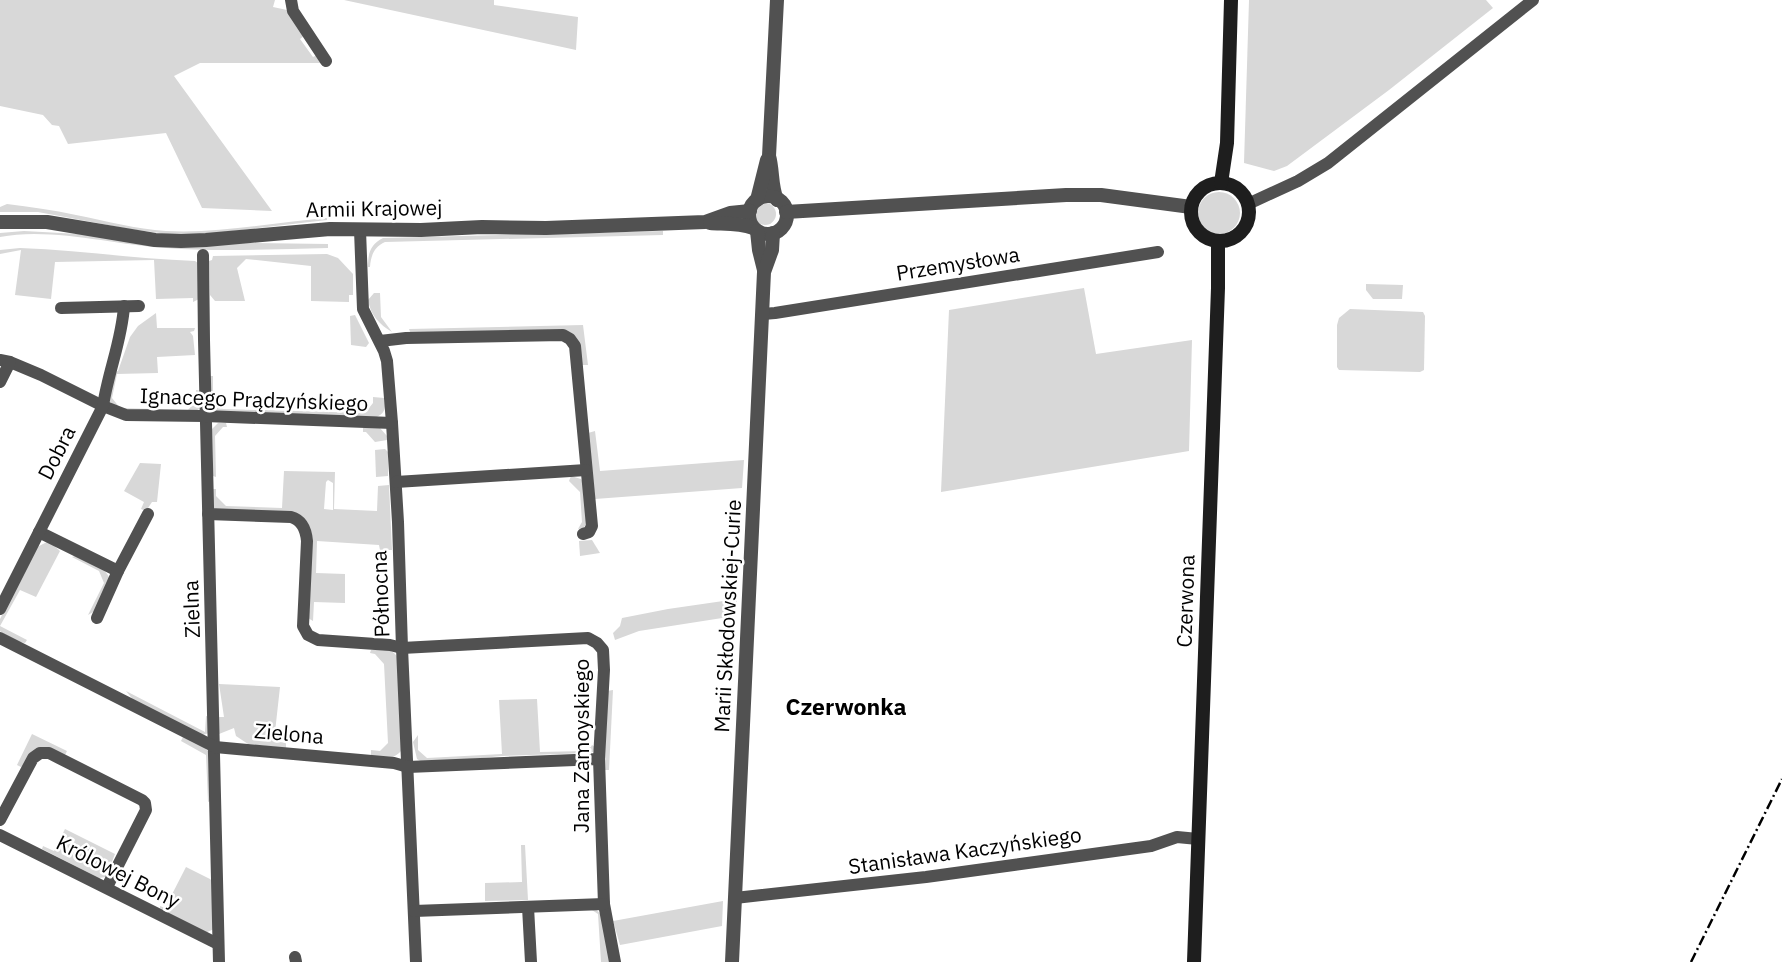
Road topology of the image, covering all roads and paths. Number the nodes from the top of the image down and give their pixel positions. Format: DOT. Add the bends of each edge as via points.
graph roads {
  1 [pos="291,0"];
  2 [pos="777,0"];
  3 [pos="1231,0"];
  4 [pos="1533,0"];
  5 [pos="326,61"];
  6 [pos="769,156"];
  7 [pos="1221,183"];
  8 [pos="777,200"];
  9 [pos="1248,204"];
  10 [pos="753,205"];
  11 [pos="1191,207"];
  12 [pos="786,212"];
  13 [pos="0,222"];
  14 [pos="705,222"];
  15 [pos="755,229"];
  16 [pos="360,230"];
  17 [pos="774,233"];
  18 [pos="1218,242"];
  19 [pos="1158,252"];
  20 [pos="203,255"];
  21 [pos="764,272"];
  22 [pos="124,306"];
  23 [pos="139,306"];
  24 [pos="61,308"];
  25 [pos="763,314"];
  26 [pos="380,341"];
  27 [pos="5,361"];
  28 [pos="0,382"];
  29 [pos="103,406"];
  30 [pos="205,416"];
  31 [pos="392,423"];
  32 [pos="586,470"];
  33 [pos="396,482"];
  34 [pos="148,514"];
  35 [pos="208,514"];
  36 [pos="39,532"];
  37 [pos="583,534"];
  38 [pos="118,571"];
  39 [pos="0,609"];
  40 [pos="97,618"];
  41 [pos="0,638"];
  42 [pos="401,648"];
  43 [pos="215,747"];
  44 [pos="599,759"];
  45 [pos="408,767"];
  46 [pos="0,820"];
  47 [pos="0,835"];
  48 [pos="1198,839"];
  49 [pos="107,887"];
  50 [pos="735,898"];
  51 [pos="604,904"];
  52 [pos="528,907"];
  53 [pos="414,911"];
  54 [pos="218,944"];
  55 [pos="219,962"];
  56 [pos="416,962"];
  57 [pos="531,962"];
  58 [pos="615,962"];
  59 [pos="732,962"];
  60 [pos="1194,962"];
  1 -- 5 [label="street" via="293,11"];
  2 -- 6 [label="street"];
  3 -- 7 [label="main road" via="1227,143"];
  4 -- 9 [label="street" via="1328,163"];
  6 -- 8 [label="street"];
  6 -- 10 [label="street"];
  7 -- 9 [label="main road" via="1236,188"];
  7 -- 11 [label="main road" via="1200,190"];
  8 -- 10 [label="street" via="767,197"];
  8 -- 12 [label="street"];
  9 -- 18 [label="main road" via="1242,232"];
  10 -- 14 [label="street, Armii Krajowej"];
  10 -- 15 [label="street" via="749,216"];
  11 -- 12 [label="street" via="1066,195"];
  11 -- 18 [label="main road" via="1198,232"];
  12 -- 17 [label="street" via="783,226"];
  13 -- 16 [label="street, Armii Krajowej" via="47,222 181,241"];
  14 -- 15 [label="street"];
  14 -- 16 [label="street, Armii Krajowej"];
  15 -- 17 [label="street"];
  15 -- 21 [label="street, Marii Skłodowskiej-Curie"];
  16 -- 26 [label="street, Północna" via="363,309"];
  17 -- 21 [label="street, Marii Skłodowskiej-Curie"];
  18 -- 48 [label="main road, Czerwona"];
  19 -- 25 [label="street, Przemysłowa"];
  20 -- 30 [label="street, Zielna"];
  21 -- 25 [label="street, Marii Skłodowskiej-Curie"];
  22 -- 23 [label="street"];
  22 -- 24 [label="street"];
  22 -- 29 [label="street, Dobra"];
  25 -- 50 [label="street, Marii Skłodowskiej-Curie"];
  26 -- 31 [label="street, Północna" via="387,362"];
  26 -- 32 [label="street" via="563,335 575,346"];
  27 -- 28 [label="street"];
  27 -- 29 [label="street, Ignacego Prądzyńskiego"];
  29 -- 30 [label="street, Ignacego Prądzyńskiego" via="126,415"];
  29 -- 36 [label="street, Dobra"];
  30 -- 31 [label="street, Ignacego Prądzyńskiego"];
  30 -- 35 [label="street, Zielna"];
  31 -- 33 [label="street, Północna"];
  32 -- 33 [label="street"];
  32 -- 37 [label="street" via="592,526"];
  33 -- 42 [label="street, Północna"];
  34 -- 38 [label="street"];
  35 -- 42 [label="street" via="291,517 302,524 307,541 303,626 308,635 318,640"];
  35 -- 43 [label="street, Zielna"];
  36 -- 38 [label="street"];
  36 -- 39 [label="street, Dobra"];
  38 -- 40 [label="street"];
  41 -- 43 [label="street, Zielona"];
  42 -- 44 [label="street, Jana Zamoyskiego" via="588,638 597,643 603,650 604,670"];
  42 -- 45 [label="street, Północna"];
  43 -- 45 [label="street, Zielona"];
  43 -- 54 [label="street, Zielna"];
  44 -- 45 [label="street, Zielona"];
  44 -- 51 [label="street, Jana Zamoyskiego"];
  45 -- 53 [label="street, Północna"];
  46 -- 49 [label="street" via="40,753 49,753 142,800 146,810"];
  47 -- 49 [label="street, Królowej Bony"];
  48 -- 50 [label="street, Stanisława Kaczyńskiego" via="1177,837 1151,846"];
  48 -- 60 [label="main road, Czerwona"];
  49 -- 54 [label="street, Królowej Bony"];
  50 -- 59 [label="street, Marii Skłodowskiej-Curie"];
  51 -- 52 [label="street"];
  51 -- 58 [label="street, Jana Zamoyskiego"];
  52 -- 53 [label="street"];
  52 -- 57 [label="street"];
  53 -- 56 [label="street, Północna"];
  54 -- 55 [label="street, Zielna"];
}
